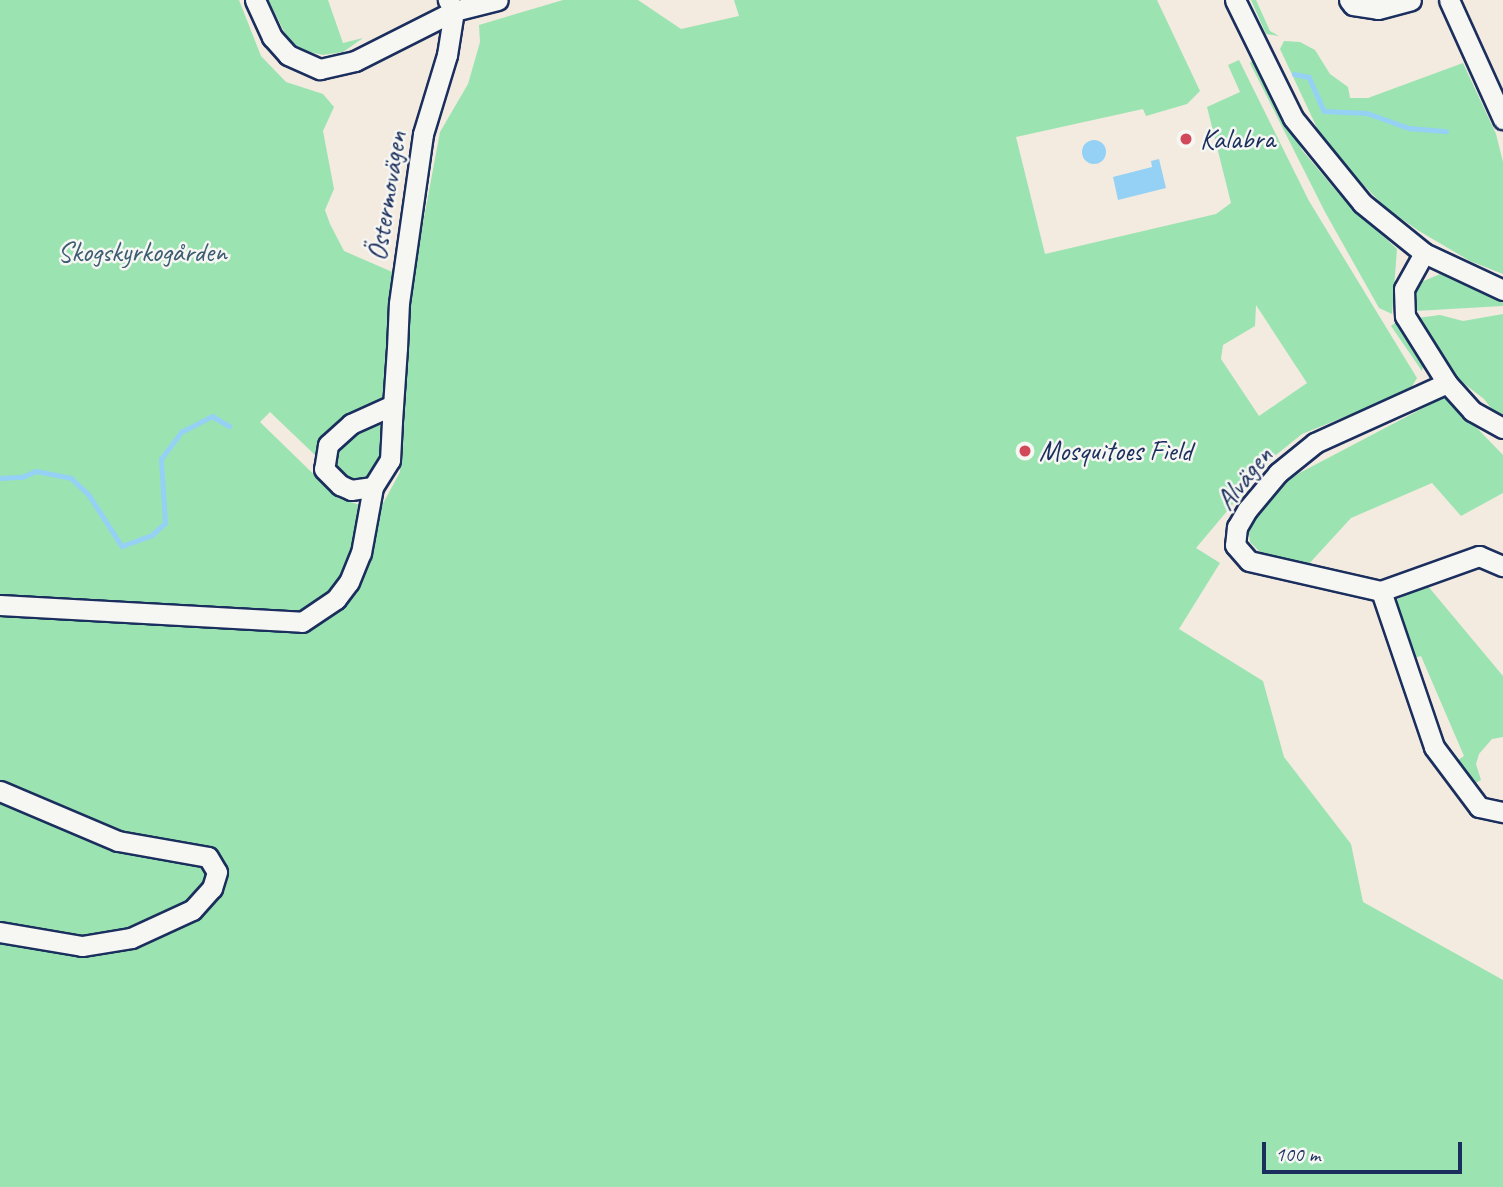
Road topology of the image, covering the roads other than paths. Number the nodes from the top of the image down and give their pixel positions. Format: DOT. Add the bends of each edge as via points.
graph roads {
  1 [pos="255,0"];
  2 [pos="498,0"];
  3 [pos="1235,0"];
  4 [pos="1349,0"];
  5 [pos="1410,0"];
  6 [pos="1449,0"];
  7 [pos="451,6"];
  8 [pos="1503,119"];
  9 [pos="1423,253"];
  10 [pos="1503,290"];
  11 [pos="1447,383"];
  12 [pos="393,405"];
  13 [pos="1499,435"];
  14 [pos="373,488"];
  15 [pos="1503,566"];
  16 [pos="1381,590"];
  17 [pos="0,605"];
  18 [pos="0,791"];
  19 [pos="1503,812"];
  20 [pos="0,932"];
  1 -- 7 [label="street" via="272,37 288,55 320,69 355,61"];
  2 -- 7 [label="street"];
  3 -- 9 [label="street" via="1285,104 1307,137 1363,203"];
  4 -- 5 [label="street" via="1353,5 1378,9"];
  6 -- 8 [label="street"];
  7 -- 12 [label="street, Östermovägen" via="447,55 423,134 399,303"];
  9 -- 10 [label="street"];
  9 -- 11 [label="street" via="1404,289 1403,310"];
  11 -- 13 [label="street"];
  11 -- 16 [label="street, Alvägen" via="1315,443 1278,473 1237,527 1236,549 1249,561"];
  12 -- 14 [label="street, Östermovägen" via="390,460"];
  12 -- 14 [label="street" via="351,424 328,445 324,457 324,469 340,485 351,490"];
  14 -- 17 [label="street, Östermovägen" via="361,553 349,582 336,599 302,622"];
  15 -- 16 [label="street" via="1479,556"];
  16 -- 19 [label="street" via="1434,747 1479,807"];
  18 -- 20 [label="street" via="118,841 208,857 217,872 212,888 192,910 131,938 82,946"];
}
